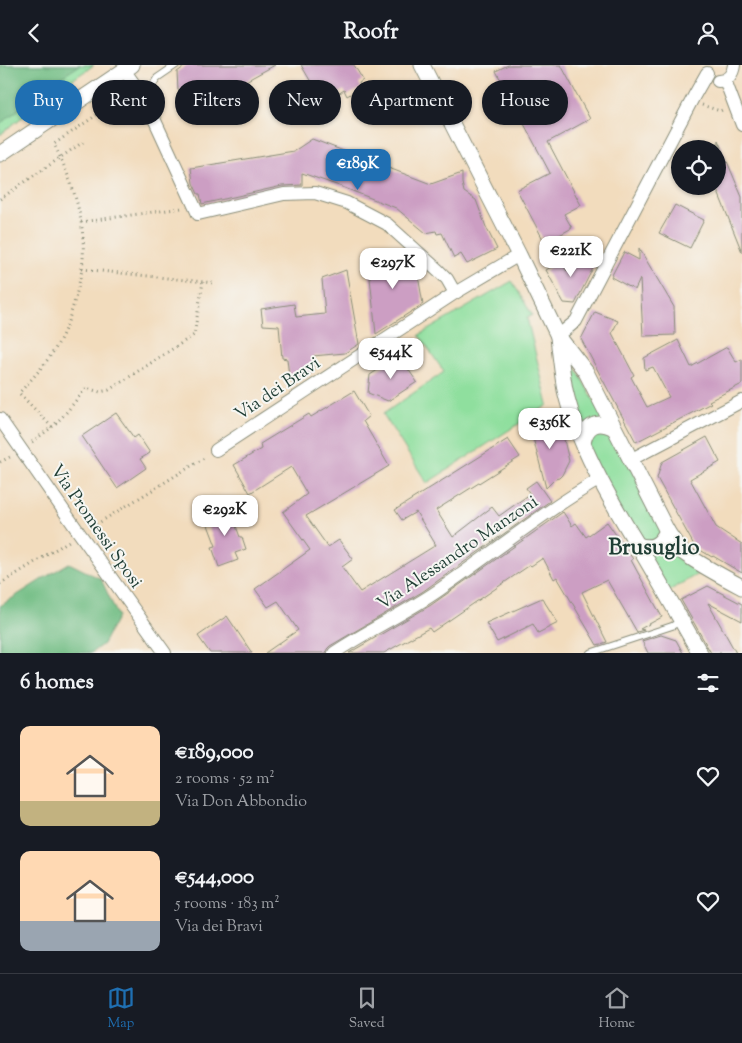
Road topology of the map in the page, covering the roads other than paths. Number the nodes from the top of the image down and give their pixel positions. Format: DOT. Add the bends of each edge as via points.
graph roads {
  1 [pos="176,65"];
  2 [pos="422,65"];
  3 [pos="734,65"];
  4 [pos="128,68"];
  5 [pos="706,69"];
  6 [pos="134,80"];
  7 [pos="156,80"];
  8 [pos="725,80"];
  9 [pos="157,125"];
  10 [pos="742,125"];
  11 [pos="0,154"];
  12 [pos="519,255"];
  13 [pos="455,293"];
  14 [pos="558,336"];
  15 [pos="742,401"];
  16 [pos="0,419"];
  17 [pos="614,428"];
  18 [pos="583,441"];
  19 [pos="216,450"];
  20 [pos="630,460"];
  21 [pos="600,479"];
  22 [pos="667,531"];
  23 [pos="638,545"];
  24 [pos="742,587"];
  25 [pos="682,621"];
  26 [pos="165,653"];
  27 [pos="334,653"];
  28 [pos="590,653"];
  29 [pos="700,653"];
  1 -- 7 [label="lane"];
  2 -- 12 [label="street"];
  3 -- 8 [label="street"];
  4 -- 6 [label="street"];
  4 -- 11 [label="street"];
  5 -- 8 [label="street" via="712,79"];
  5 -- 14 [label="street" via="576,321"];
  8 -- 10 [label="street"];
  9 -- 13 [label="street" via="198,214 284,194 315,193 347,203 387,223 447,279"];
  12 -- 13 [label="street, Via dei Bravi"];
  12 -- 14 [label="street"];
  13 -- 19 [label="street, Via dei Bravi"];
  14 -- 17 [label="street" via="586,372"];
  14 -- 18 [label="street" via="565,390"];
  15 -- 20 [label="street"];
  16 -- 26 [label="street, Via Promessi Sposi"];
  17 -- 18 [label="street" via="603,423 591,427"];
  17 -- 20 [label="street"];
  18 -- 21 [label="street"];
  20 -- 22 [label="street"];
  21 -- 23 [label="street"];
  21 -- 27 [label="street, Via Alessandro Manzoni" via="554,507 438,591"];
  22 -- 23 [label="street" via="657,545 648,548"];
  22 -- 24 [label="street" via="684,552"];
  23 -- 25 [label="street"];
  25 -- 28 [label="lane"];
  25 -- 29 [label="street"];
}
